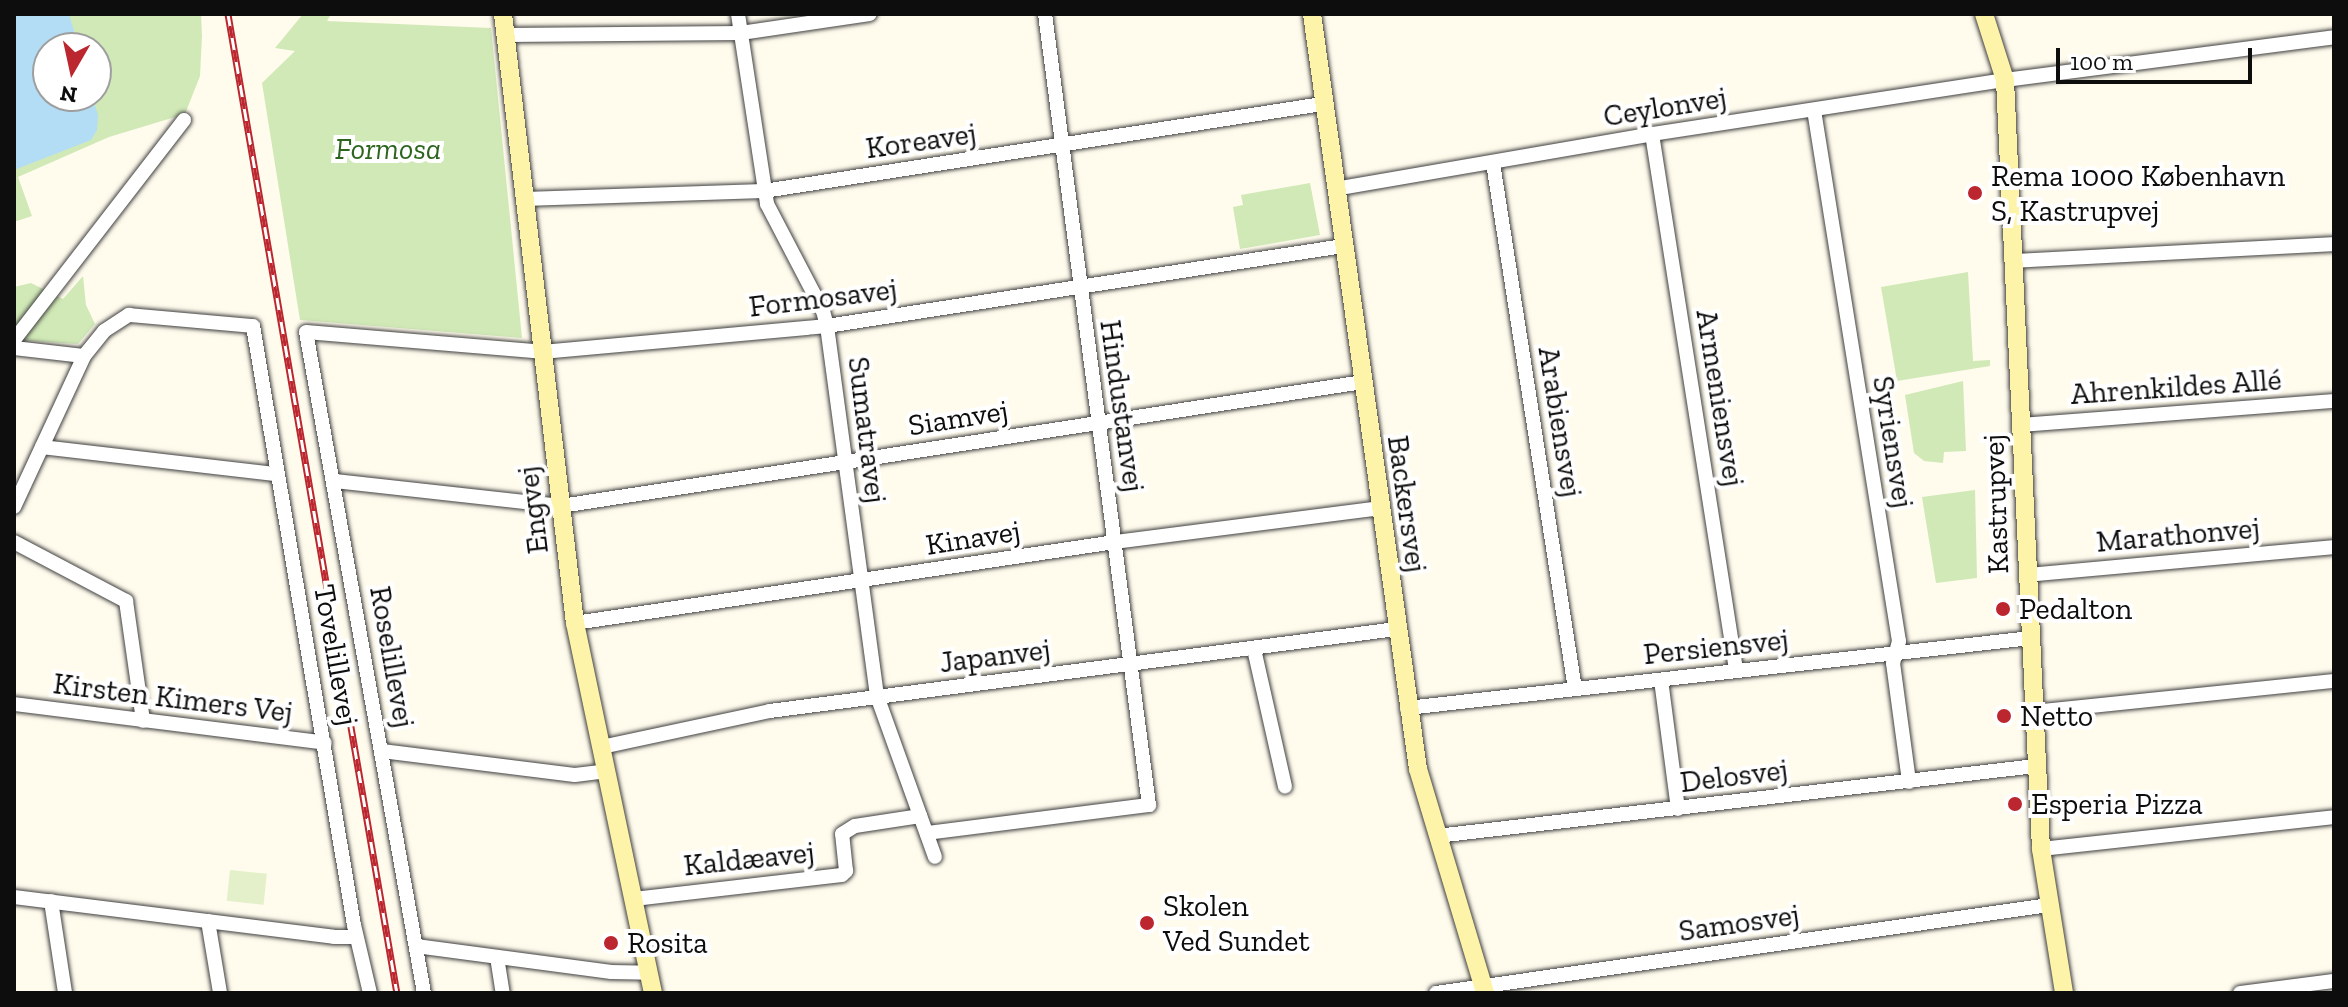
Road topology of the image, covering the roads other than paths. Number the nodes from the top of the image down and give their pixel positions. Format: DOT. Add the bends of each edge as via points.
graph roads {
  1 [pos="503,14"];
  2 [pos="738,14"];
  3 [pos="870,14"];
  4 [pos="1045,14"];
  5 [pos="1313,14"];
  6 [pos="1984,14"];
  7 [pos="741,33"];
  8 [pos="506,35"];
  9 [pos="2334,37"];
  10 [pos="2005,80"];
  11 [pos="1322,104"];
  12 [pos="1814,110"];
  13 [pos="184,120"];
  14 [pos="1652,134"];
  15 [pos="1062,145"];
  16 [pos="1493,163"];
  17 [pos="1335,189"];
  18 [pos="764,191"];
  19 [pos="524,199"];
  20 [pos="2334,244"];
  21 [pos="1343,246"];
  22 [pos="2013,261"];
  23 [pos="1079,287"];
  24 [pos="827,326"];
  25 [pos="306,332"];
  26 [pos="14,340"];
  27 [pos="14,348"];
  28 [pos="542,352"];
  29 [pos="84,356"];
  30 [pos="1363,382"];
  31 [pos="2334,401"];
  32 [pos="1098,423"];
  33 [pos="2021,425"];
  34 [pos="42,447"];
  35 [pos="844,462"];
  36 [pos="276,474"];
  37 [pos="335,481"];
  38 [pos="561,506"];
  39 [pos="14,507"];
  40 [pos="1380,508"];
  41 [pos="14,542"];
  42 [pos="1115,542"];
  43 [pos="2334,547"];
  44 [pos="2027,575"];
  45 [pos="860,581"];
  46 [pos="575,623"];
  47 [pos="1396,629"];
  48 [pos="2031,638"];
  49 [pos="1254,649"];
  50 [pos="1896,651"];
  51 [pos="1131,664"];
  52 [pos="1736,670"];
  53 [pos="1661,680"];
  54 [pos="2334,681"];
  55 [pos="1575,689"];
  56 [pos="877,696"];
  57 [pos="14,704"];
  58 [pos="1407,708"];
  59 [pos="2033,712"];
  60 [pos="143,721"];
  61 [pos="325,743"];
  62 [pos="602,747"];
  63 [pos="382,751"];
  64 [pos="2036,766"];
  65 [pos="607,771"];
  66 [pos="1909,782"];
  67 [pos="1285,787"];
  68 [pos="1678,809"];
  69 [pos="920,816"];
  70 [pos="2334,817"];
  71 [pos="927,833"];
  72 [pos="1437,836"];
  73 [pos="2041,849"];
  74 [pos="935,857"];
  75 [pos="14,897"];
  76 [pos="634,899"];
  77 [pos="51,901"];
  78 [pos="2049,905"];
  79 [pos="208,921"];
  80 [pos="356,937"];
  81 [pos="416,946"];
  82 [pos="497,957"];
  83 [pos="650,973"];
  84 [pos="2334,981"];
  85 [pos="1484,989"];
  86 [pos="65,993"];
  87 [pos="220,993"];
  88 [pos="370,993"];
  89 [pos="424,993"];
  90 [pos="503,993"];
  91 [pos="653,993"];
  92 [pos="1436,993"];
  93 [pos="2064,993"];
  94 [pos="2240,993"];
  1 -- 8 [label="street, Engvej"];
  2 -- 7 [label="street, Sumatravej"];
  3 -- 7 [label="street"];
  4 -- 15 [label="street, Hindustanvej"];
  5 -- 11 [label="street, Backersvej"];
  6 -- 10 [label="street, Kastrupvej"];
  7 -- 8 [label="street"];
  7 -- 18 [label="street, Sumatravej"];
  8 -- 19 [label="street, Engvej"];
  9 -- 10 [label="street, Ceylonvej"];
  10 -- 12 [label="street, Ceylonvej"];
  10 -- 22 [label="street, Kastrupvej"];
  11 -- 15 [label="street, Koreavej"];
  11 -- 17 [label="street, Backersvej"];
  12 -- 14 [label="street, Ceylonvej"];
  12 -- 50 [label="street, Syriensvej" via="1899,641"];
  13 -- 26 [label="street"];
  14 -- 16 [label="street, Ceylonvej"];
  14 -- 52 [label="street, Armeniensvej"];
  15 -- 18 [label="street, Koreavej"];
  15 -- 23 [label="street, Hindustanvej"];
  16 -- 17 [label="street, Ceylonvej"];
  16 -- 55 [label="street, Arabiensvej"];
  17 -- 21 [label="street, Backersvej"];
  18 -- 19 [label="street, Koreavej"];
  18 -- 24 [label="street, Sumatravej"];
  19 -- 28 [label="street, Engvej"];
  20 -- 22 [label="street"];
  21 -- 23 [label="street, Formosavej"];
  21 -- 30 [label="street, Backersvej"];
  22 -- 33 [label="street, Kastrupvej"];
  23 -- 24 [label="street, Formosavej"];
  23 -- 32 [label="street, Hindustanvej"];
  24 -- 28 [label="street, Formosavej"];
  24 -- 35 [label="street, Sumatravej"];
  25 -- 28 [label="street, Formosavej"];
  25 -- 37 [label="street, Roselillevej"];
  27 -- 29 [label="street"];
  28 -- 38 [label="street, Engvej"];
  29 -- 34 [label="street"];
  29 -- 36 [label="street, Tovelillevej" via="104,331 129,315 253,326"];
  30 -- 32 [label="street, Siamvej"];
  30 -- 40 [label="street, Backersvej"];
  31 -- 33 [label="street, Ahrenkildes Allé"];
  32 -- 35 [label="street, Siamvej"];
  32 -- 42 [label="street, Hindustanvej"];
  33 -- 44 [label="street, Kastrupvej"];
  34 -- 36 [label="street"];
  34 -- 39 [label="street"];
  35 -- 38 [label="street, Siamvej"];
  35 -- 45 [label="street, Sumatravej"];
  36 -- 61 [label="street, Tovelillevej"];
  37 -- 38 [label="street, Siamvej"];
  37 -- 63 [label="street, Roselillevej"];
  38 -- 46 [label="street, Engvej"];
  40 -- 42 [label="street, Kinavej"];
  40 -- 47 [label="street, Backersvej"];
  41 -- 60 [label="street" via="126,601"];
  42 -- 45 [label="street, Kinavej"];
  42 -- 51 [label="street, Hindustanvej"];
  43 -- 44 [label="street, Marathonvej"];
  44 -- 48 [label="street, Kastrupvej"];
  45 -- 46 [label="street, Kinavej"];
  45 -- 56 [label="street, Sumatravej"];
  46 -- 62 [label="street, Engvej"];
  47 -- 49 [label="street, Japanvej"];
  47 -- 58 [label="street, Backersvej"];
  48 -- 50 [label="street, Persiensvej"];
  48 -- 59 [label="street, Kastrupvej"];
  49 -- 51 [label="street, Japanvej"];
  49 -- 67 [label="street"];
  50 -- 52 [label="street, Persiensvej"];
  50 -- 66 [label="street, Syriensvej" via="1893,663"];
  51 -- 56 [label="street, Japanvej"];
  51 -- 71 [label="street, Hindustanvej" via="1149,805"];
  52 -- 53 [label="street, Persiensvej"];
  53 -- 55 [label="street, Persiensvej"];
  53 -- 68 [label="street"];
  54 -- 59 [label="street"];
  55 -- 58 [label="street, Persiensvej"];
  56 -- 62 [label="street, Japanvej" via="770,711"];
  56 -- 69 [label="street, Sumatravej"];
  57 -- 60 [label="street, Kirsten Kimers Vej"];
  58 -- 72 [label="street, Backersvej"];
  59 -- 64 [label="street, Kastrupvej"];
  60 -- 61 [label="street, Kirsten Kimers Vej"];
  61 -- 80 [label="street, Tovelillevej"];
  62 -- 65 [label="street, Engvej"];
  63 -- 65 [label="street" via="575,775"];
  63 -- 81 [label="street, Roselillevej"];
  64 -- 66 [label="street, Delosvej"];
  64 -- 73 [label="street, Kastrupvej"];
  65 -- 76 [label="street, Engvej"];
  66 -- 68 [label="street, Delosvej"];
  68 -- 72 [label="street, Delosvej"];
  69 -- 71 [label="street, Sumatravej"];
  69 -- 76 [label="street, Kaldæavej" via="855,826 842,834 842,875"];
  70 -- 73 [label="street"];
  71 -- 74 [label="street, Sumatravej"];
  72 -- 85 [label="street, Backersvej"];
  73 -- 78 [label="street, Kastrupvej"];
  75 -- 77 [label="street"];
  76 -- 83 [label="street, Engvej"];
  77 -- 79 [label="street"];
  77 -- 86 [label="street"];
  78 -- 85 [label="street, Samosvej"];
  78 -- 93 [label="street, Kastrupvej"];
  79 -- 80 [label="street"];
  79 -- 87 [label="street"];
  80 -- 88 [label="street, Tovelillevej"];
  81 -- 82 [label="street"];
  81 -- 89 [label="street, Roselillevej"];
  82 -- 83 [label="street"];
  82 -- 90 [label="street"];
  83 -- 91 [label="street, Engvej"];
  84 -- 94 [label="street"];
  85 -- 92 [label="street, Samosvej"];
}
